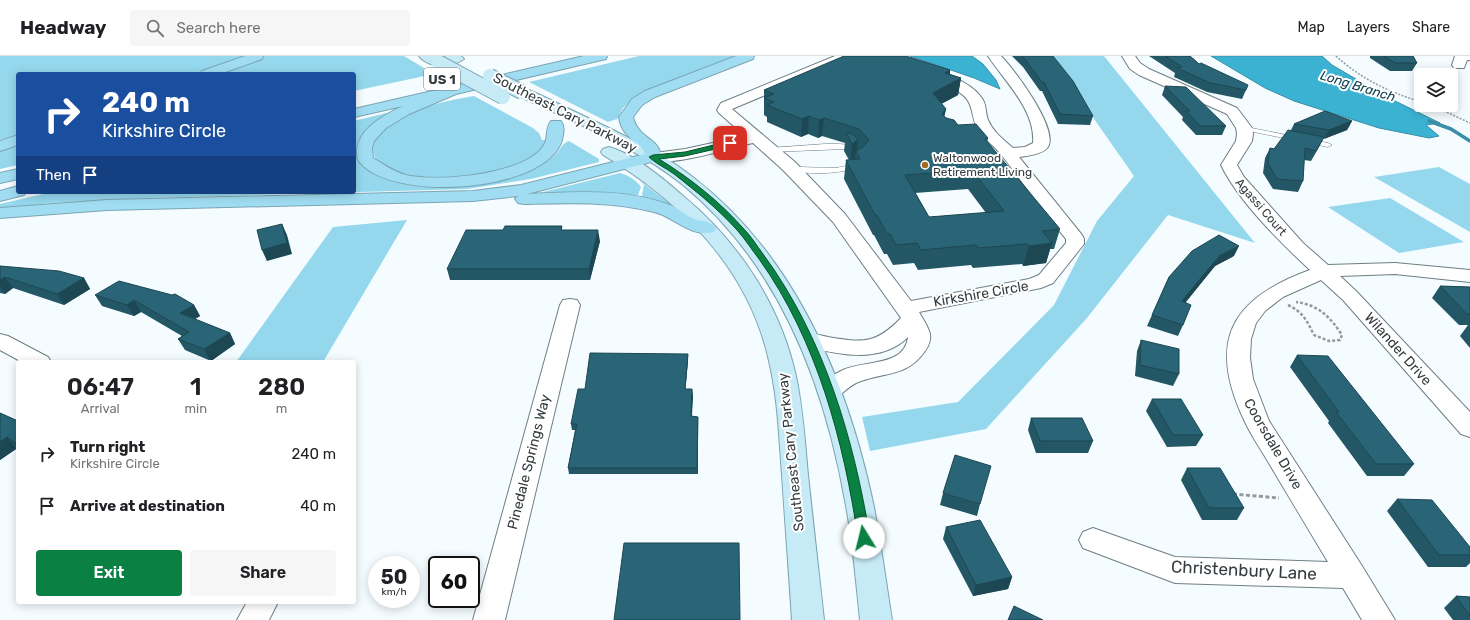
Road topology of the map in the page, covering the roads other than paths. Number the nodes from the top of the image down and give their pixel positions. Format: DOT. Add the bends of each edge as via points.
graph roads {
  1 [pos="257,56"];
  2 [pos="548,56"];
  3 [pos="601,56"];
  4 [pos="748,56"];
  5 [pos="846,56"];
  6 [pos="874,56"];
  7 [pos="994,56"];
  8 [pos="1128,56"];
  9 [pos="1470,56"];
  10 [pos="454,57"];
  11 [pos="432,59"];
  12 [pos="1459,65"];
  13 [pos="212,72"];
  14 [pos="446,85"];
  15 [pos="356,112"];
  16 [pos="556,124"];
  17 [pos="1244,128"];
  18 [pos="752,134"];
  19 [pos="577,135"];
  20 [pos="16,141"];
  21 [pos="1328,145"];
  22 [pos="0,146"];
  23 [pos="598,146"];
  24 [pos="770,150"];
  25 [pos="1009,153"];
  26 [pos="653,157"];
  27 [pos="631,164"];
  28 [pos="792,170"];
  29 [pos="16,174"];
  30 [pos="0,178"];
  31 [pos="16,192"];
  32 [pos="0,196"];
  33 [pos="473,196"];
  34 [pos="0,213"];
  35 [pos="708,228"];
  36 [pos="1325,272"];
  37 [pos="1470,276"];
  38 [pos="570,305"];
  39 [pos="909,314"];
  40 [pos="809,340"];
  41 [pos="0,341"];
  42 [pos="36,360"];
  43 [pos="829,391"];
  44 [pos="1470,428"];
  45 [pos="1093,540"];
  46 [pos="1352,575"];
  47 [pos="262,604"];
  48 [pos="253,620"];
  49 [pos="489,620"];
  50 [pos="808,620"];
  51 [pos="876,620"];
  52 [pos="1379,620"];
  1 -- 13 [label="highway"];
  2 -- 14 [label="highway, US 1"];
  3 -- 14 [label="highway, US 1"];
  4 -- 26 [label="highway" via="650,94 634,106 626,117 627,125 631,132 651,149"];
  5 -- 18 [label="street" via="779,89 726,106 724,110"];
  6 -- 25 [label="street, Kirkshire Circle" via="948,81 969,92 979,104 981,120 978,129"];
  7 -- 25 [label="street" via="1012,76 1031,107 1042,138 1041,145 1035,149"];
  8 -- 17 [label="street" via="1135,66 1144,72 1232,111"];
  9 -- 12 [label="street" via="1461,56"];
  10 -- 26 [label="main road, Southeast Cary Parkway, bridge"];
  11 -- 16 [label="main road, Southeast Cary Parkway, bridge"];
  14 -- 15 [label="highway, US 1"];
  14 -- 16 [label="highway" via="380,125 366,141 366,160 383,172 405,180 455,182 486,178 511,172 532,163 546,153 553,145"];
  16 -- 19 [label="main road, Southeast Cary Parkway"];
  17 -- 21 [label="lane"];
  17 -- 36 [label="street, Agassi Court" via="1244,141 1229,165 1236,179 1296,247"];
  18 -- 24 [label="street"];
  18 -- 26 [label="street" via="685,154"];
  20 -- 22 [label="highway"];
  23 -- 27 [label="main road, Southeast Cary Parkway"];
  24 -- 28 [label="street"];
  24 -- 28 [label="lane" via="852,148 862,159 861,163 853,167"];
  25 -- 39 [label="street, Kirkshire Circle" via="1075,239 1073,249 1046,279 1034,284"];
  26 -- 27 [label="highway"];
  26 -- 40 [label="main road, Southeast Cary Parkway" via="712,200 742,230 772,273"];
  27 -- 33 [label="highway" via="521,190"];
  27 -- 35 [label="main road, Southeast Cary Parkway" via="678,199"];
  28 -- 39 [label="street" via="839,218"];
  29 -- 30 [label="highway"];
  31 -- 32 [label="highway"];
  33 -- 34 [label="highway" via="107,205"];
  33 -- 35 [label="highway" via="490,200 589,197 629,200 665,209 686,222"];
  35 -- 50 [label="main road, Southeast Cary Parkway" via="742,273 754,295 771,330 783,370 791,419"];
  36 -- 37 [label="street, Coorsdale Drive" via="1394,268"];
  36 -- 44 [label="street, Wilander Drive"];
  36 -- 46 [label="street, Coorsdale Drive" via="1288,286 1256,307 1240,335 1237,352 1247,400 1258,423"];
  38 -- 49 [label="street, Pinedale Springs Way"];
  39 -- 40 [label="street" via="890,340 877,346 852,347"];
  39 -- 43 [label="street" via="919,332 918,345 909,356 896,365 852,374"];
  40 -- 43 [label="main road, Southeast Cary Parkway"];
  41 -- 42 [label="street"];
  43 -- 51 [label="main road, Southeast Cary Parkway" via="857,492"];
  45 -- 46 [label="street, Christenbury Lane" via="1175,570"];
  46 -- 52 [label="street, Coorsdale Drive"];
  47 -- 48 [label="street"];
}
